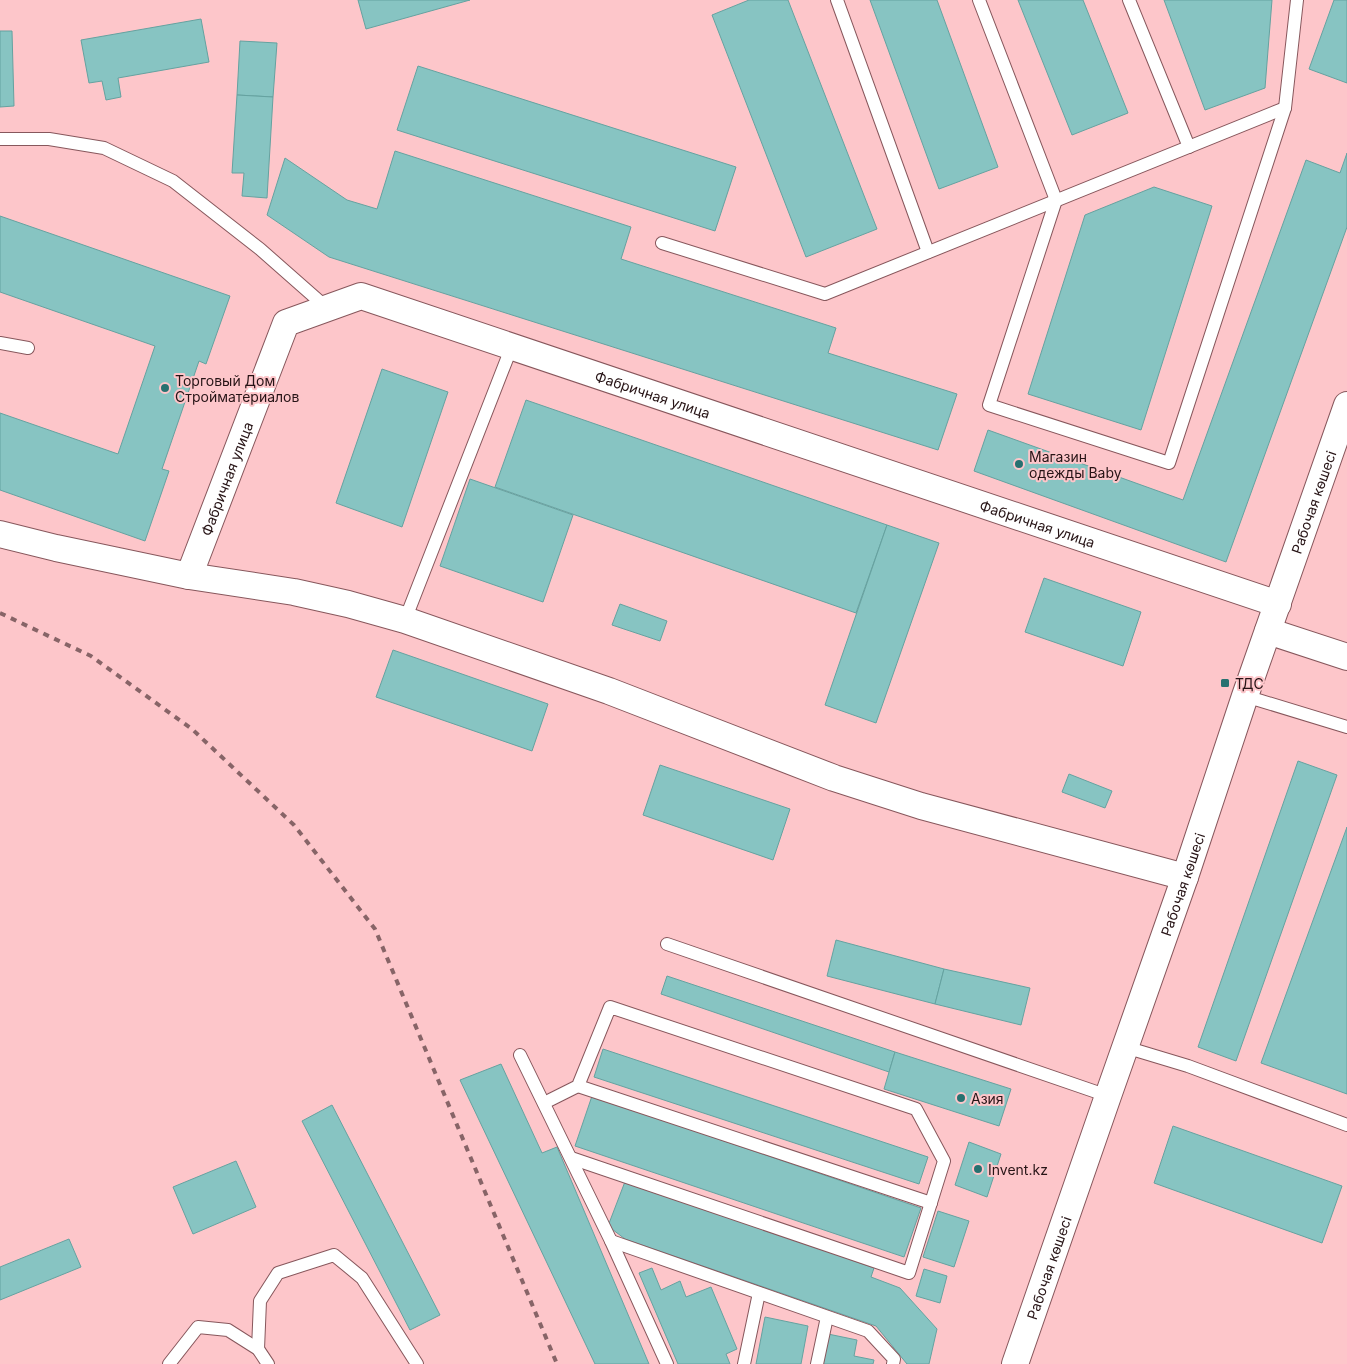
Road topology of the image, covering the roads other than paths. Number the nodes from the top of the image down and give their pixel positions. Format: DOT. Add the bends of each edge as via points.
graph roads {
  1 [pos="837,0"];
  2 [pos="979,0"];
  3 [pos="1129,0"];
  4 [pos="1297,0"];
  5 [pos="1284,108"];
  6 [pos="0,139"];
  7 [pos="1188,147"];
  8 [pos="1056,200"];
  9 [pos="662,243"];
  10 [pos="928,252"];
  11 [pos="327,308"];
  12 [pos="0,343"];
  13 [pos="512,346"];
  14 [pos="28,348"];
  15 [pos="1347,407"];
  16 [pos="0,534"];
  17 [pos="189,576"];
  18 [pos="1278,604"];
  19 [pos="405,620"];
  20 [pos="1268,630"];
  21 [pos="1347,657"];
  22 [pos="1245,696"];
  23 [pos="1347,727"];
  24 [pos="1186,877"];
  25 [pos="667,944"];
  26 [pos="1125,1046"];
  27 [pos="520,1054"];
  28 [pos="578,1086"];
  29 [pos="1108,1096"];
  30 [pos="544,1104"];
  31 [pos="1347,1125"];
  32 [pos="571,1158"];
  33 [pos="931,1203"];
  34 [pos="611,1241"];
  35 [pos="759,1293"];
  36 [pos="827,1317"];
  37 [pos="258,1348"];
  38 [pos="169,1364"];
  39 [pos="268,1364"];
  40 [pos="417,1364"];
  41 [pos="667,1364"];
  42 [pos="744,1364"];
  43 [pos="817,1364"];
  44 [pos="893,1364"];
  45 [pos="1015,1364"];
  1 -- 10 [label="lane"];
  2 -- 8 [label="lane"];
  3 -- 7 [label="lane"];
  4 -- 5 [label="lane"];
  5 -- 7 [label="lane"];
  5 -- 8 [label="lane" via="1169,463 990,405"];
  6 -- 11 [label="lane" via="49,139 104,148 173,181 260,249"];
  7 -- 8 [label="lane"];
  8 -- 10 [label="lane"];
  9 -- 10 [label="lane" via="825,294"];
  11 -- 13 [label="street, Фабричная улица" via="361,296"];
  11 -- 17 [label="street, Фабричная улица" via="286,323"];
  12 -- 14 [label="lane"];
  13 -- 18 [label="street, Фабричная улица"];
  13 -- 19 [label="lane"];
  15 -- 18 [label="street, Рабочая көшесі"];
  16 -- 17 [label="street"];
  17 -- 19 [label="street" via="294,592"];
  18 -- 20 [label="street, Рабочая көшесі"];
  19 -- 24 [label="street" via="609,691 834,778 921,806"];
  20 -- 21 [label="street"];
  20 -- 22 [label="street, Рабочая көшесі"];
  22 -- 23 [label="lane"];
  22 -- 24 [label="street, Рабочая көшесі"];
  24 -- 26 [label="street, Рабочая көшесі"];
  25 -- 29 [label="lane"];
  26 -- 29 [label="street, Рабочая көшесі"];
  26 -- 31 [label="lane"];
  27 -- 30 [label="lane"];
  28 -- 30 [label="lane"];
  28 -- 33 [label="lane"];
  28 -- 33 [label="lane" via="610,1008 916,1108 944,1161"];
  29 -- 45 [label="street, Рабочая көшесі"];
  30 -- 32 [label="lane"];
  32 -- 33 [label="lane" via="909,1273"];
  32 -- 34 [label="lane"];
  34 -- 35 [label="lane"];
  34 -- 41 [label="lane"];
  35 -- 36 [label="lane"];
  35 -- 42 [label="lane"];
  36 -- 43 [label="lane"];
  36 -- 44 [label="lane" via="868,1332 894,1358"];
  37 -- 38 [label="lane" via="228,1330 198,1327"];
  37 -- 39 [label="lane"];
  37 -- 40 [label="lane" via="260,1301 278,1273 334,1255 362,1278"];
}
